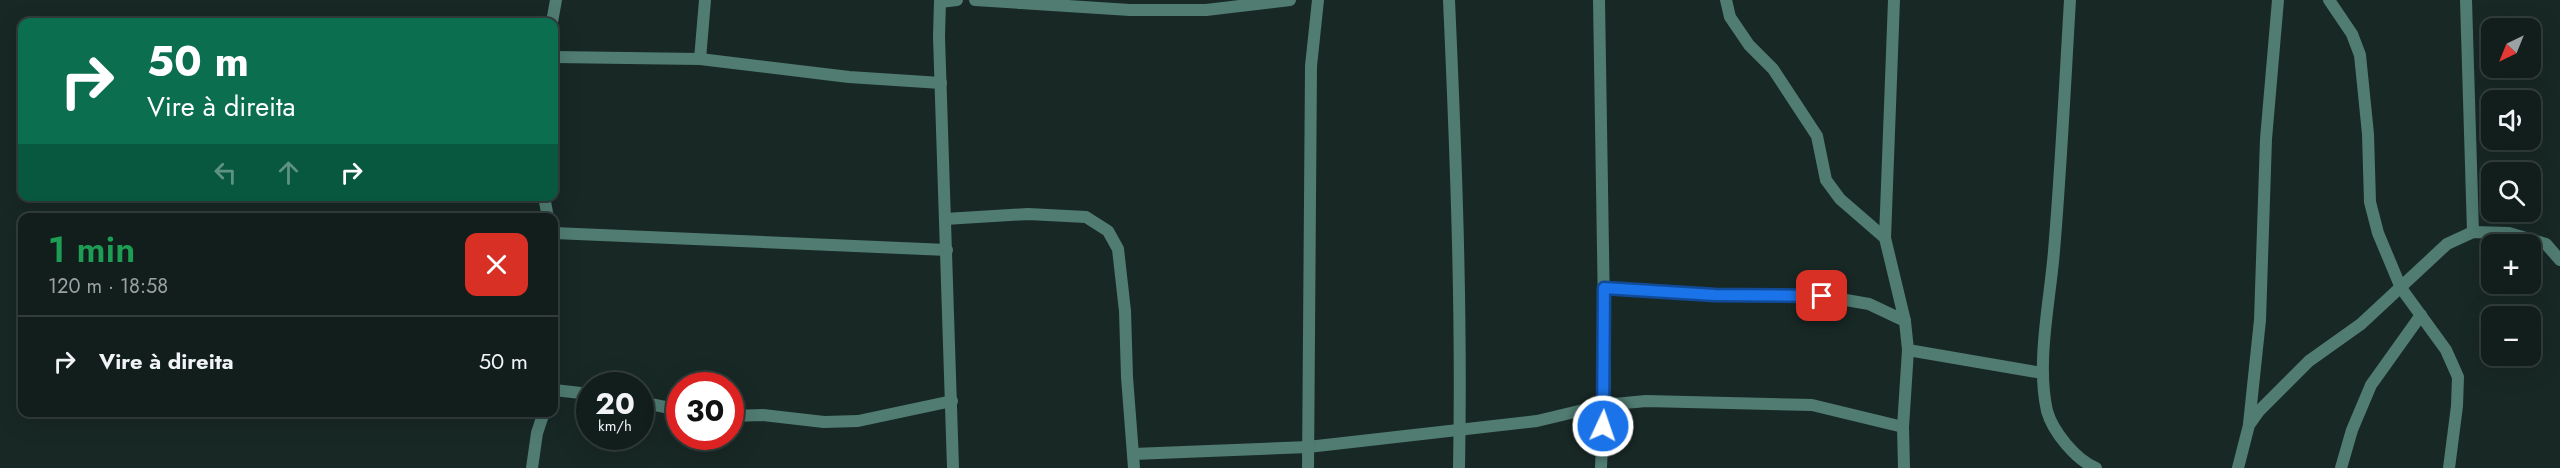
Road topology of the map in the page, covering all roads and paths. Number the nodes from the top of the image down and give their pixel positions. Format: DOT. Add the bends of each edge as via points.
graph roads {
  1 [pos="556,0"];
  2 [pos="705,0"];
  3 [pos="957,0"];
  4 [pos="975,0"];
  5 [pos="1290,0"];
  6 [pos="1318,0"];
  7 [pos="1449,0"];
  8 [pos="1599,0"];
  9 [pos="1726,0"];
  10 [pos="1894,0"];
  11 [pos="2070,0"];
  12 [pos="2278,0"];
  13 [pos="2329,0"];
  14 [pos="2466,0"];
  15 [pos="940,1"];
  16 [pos="553,18"];
  17 [pos="558,57"];
  18 [pos="700,59"];
  19 [pos="941,83"];
  20 [pos="945,219"];
  21 [pos="2473,232"];
  22 [pos="558,233"];
  23 [pos="1885,238"];
  24 [pos="947,250"];
  25 [pos="2560,260"];
  26 [pos="1604,288"];
  27 [pos="2401,288"];
  28 [pos="2421,315"];
  29 [pos="1905,321"];
  30 [pos="1908,350"];
  31 [pos="2042,373"];
  32 [pos="558,390"];
  33 [pos="576,392"];
  34 [pos="952,401"];
  35 [pos="1604,405"];
  36 [pos="744,416"];
  37 [pos="542,417"];
  38 [pos="2249,425"];
  39 [pos="1903,427"];
  40 [pos="1460,429"];
  41 [pos="1308,447"];
  42 [pos="1133,454"];
  43 [pos="2236,467"];
  44 [pos="532,468"];
  45 [pos="953,468"];
  46 [pos="1134,468"];
  47 [pos="1308,468"];
  48 [pos="1459,468"];
  49 [pos="1600,468"];
  50 [pos="1904,468"];
  51 [pos="2096,468"];
  52 [pos="2341,468"];
  53 [pos="2450,468"];
  1 -- 16 [label="street"];
  2 -- 18 [label="street"];
  3 -- 15 [label="street"];
  4 -- 5 [label="street" via="1206,10"];
  6 -- 41 [label="street" via="1311,66"];
  7 -- 40 [label="street" via="1462,356"];
  8 -- 26 [label="street"];
  9 -- 23 [label="street" via="1730,17 1749,45 1773,69 1817,136 1826,180 1840,200"];
  10 -- 23 [label="street"];
  11 -- 31 [label="street"];
  12 -- 38 [label="street" via="2266,139 2260,320"];
  13 -- 27 [label="street" via="2352,34 2360,55 2370,202"];
  14 -- 21 [label="street"];
  15 -- 19 [label="street"];
  17 -- 18 [label="street"];
  18 -- 19 [label="street" via="849,77"];
  19 -- 20 [label="street"];
  20 -- 24 [label="street"];
  20 -- 42 [label="street" via="1028,214 1086,217 1108,231 1118,249 1125,311"];
  21 -- 25 [label="street" via="2509,233 2546,244"];
  21 -- 27 [label="street" via="2447,244"];
  22 -- 24 [label="street"];
  23 -- 29 [label="street"];
  24 -- 34 [label="street"];
  26 -- 29 [label="street" via="1822,296 1869,304"];
  26 -- 35 [label="street"];
  27 -- 28 [label="street"];
  27 -- 38 [label="street" via="2361,324 2309,361"];
  28 -- 52 [label="street" via="2371,385"];
  28 -- 53 [label="street" via="2446,351 2458,377"];
  29 -- 30 [label="street"];
  30 -- 31 [label="street"];
  30 -- 39 [label="street"];
  31 -- 51 [label="street" via="2048,413 2062,438"];
  32 -- 33 [label="street"];
  34 -- 36 [label="street" via="858,421"];
  34 -- 45 [label="street"];
  35 -- 39 [label="street" via="1646,401 1812,405"];
  35 -- 40 [label="street" via="1537,421"];
  35 -- 49 [label="street"];
  37 -- 44 [label="street"];
  38 -- 43 [label="street"];
  39 -- 50 [label="street"];
  40 -- 41 [label="street"];
  40 -- 48 [label="street"];
  41 -- 42 [label="street"];
  41 -- 47 [label="street"];
  42 -- 46 [label="street"];
}
